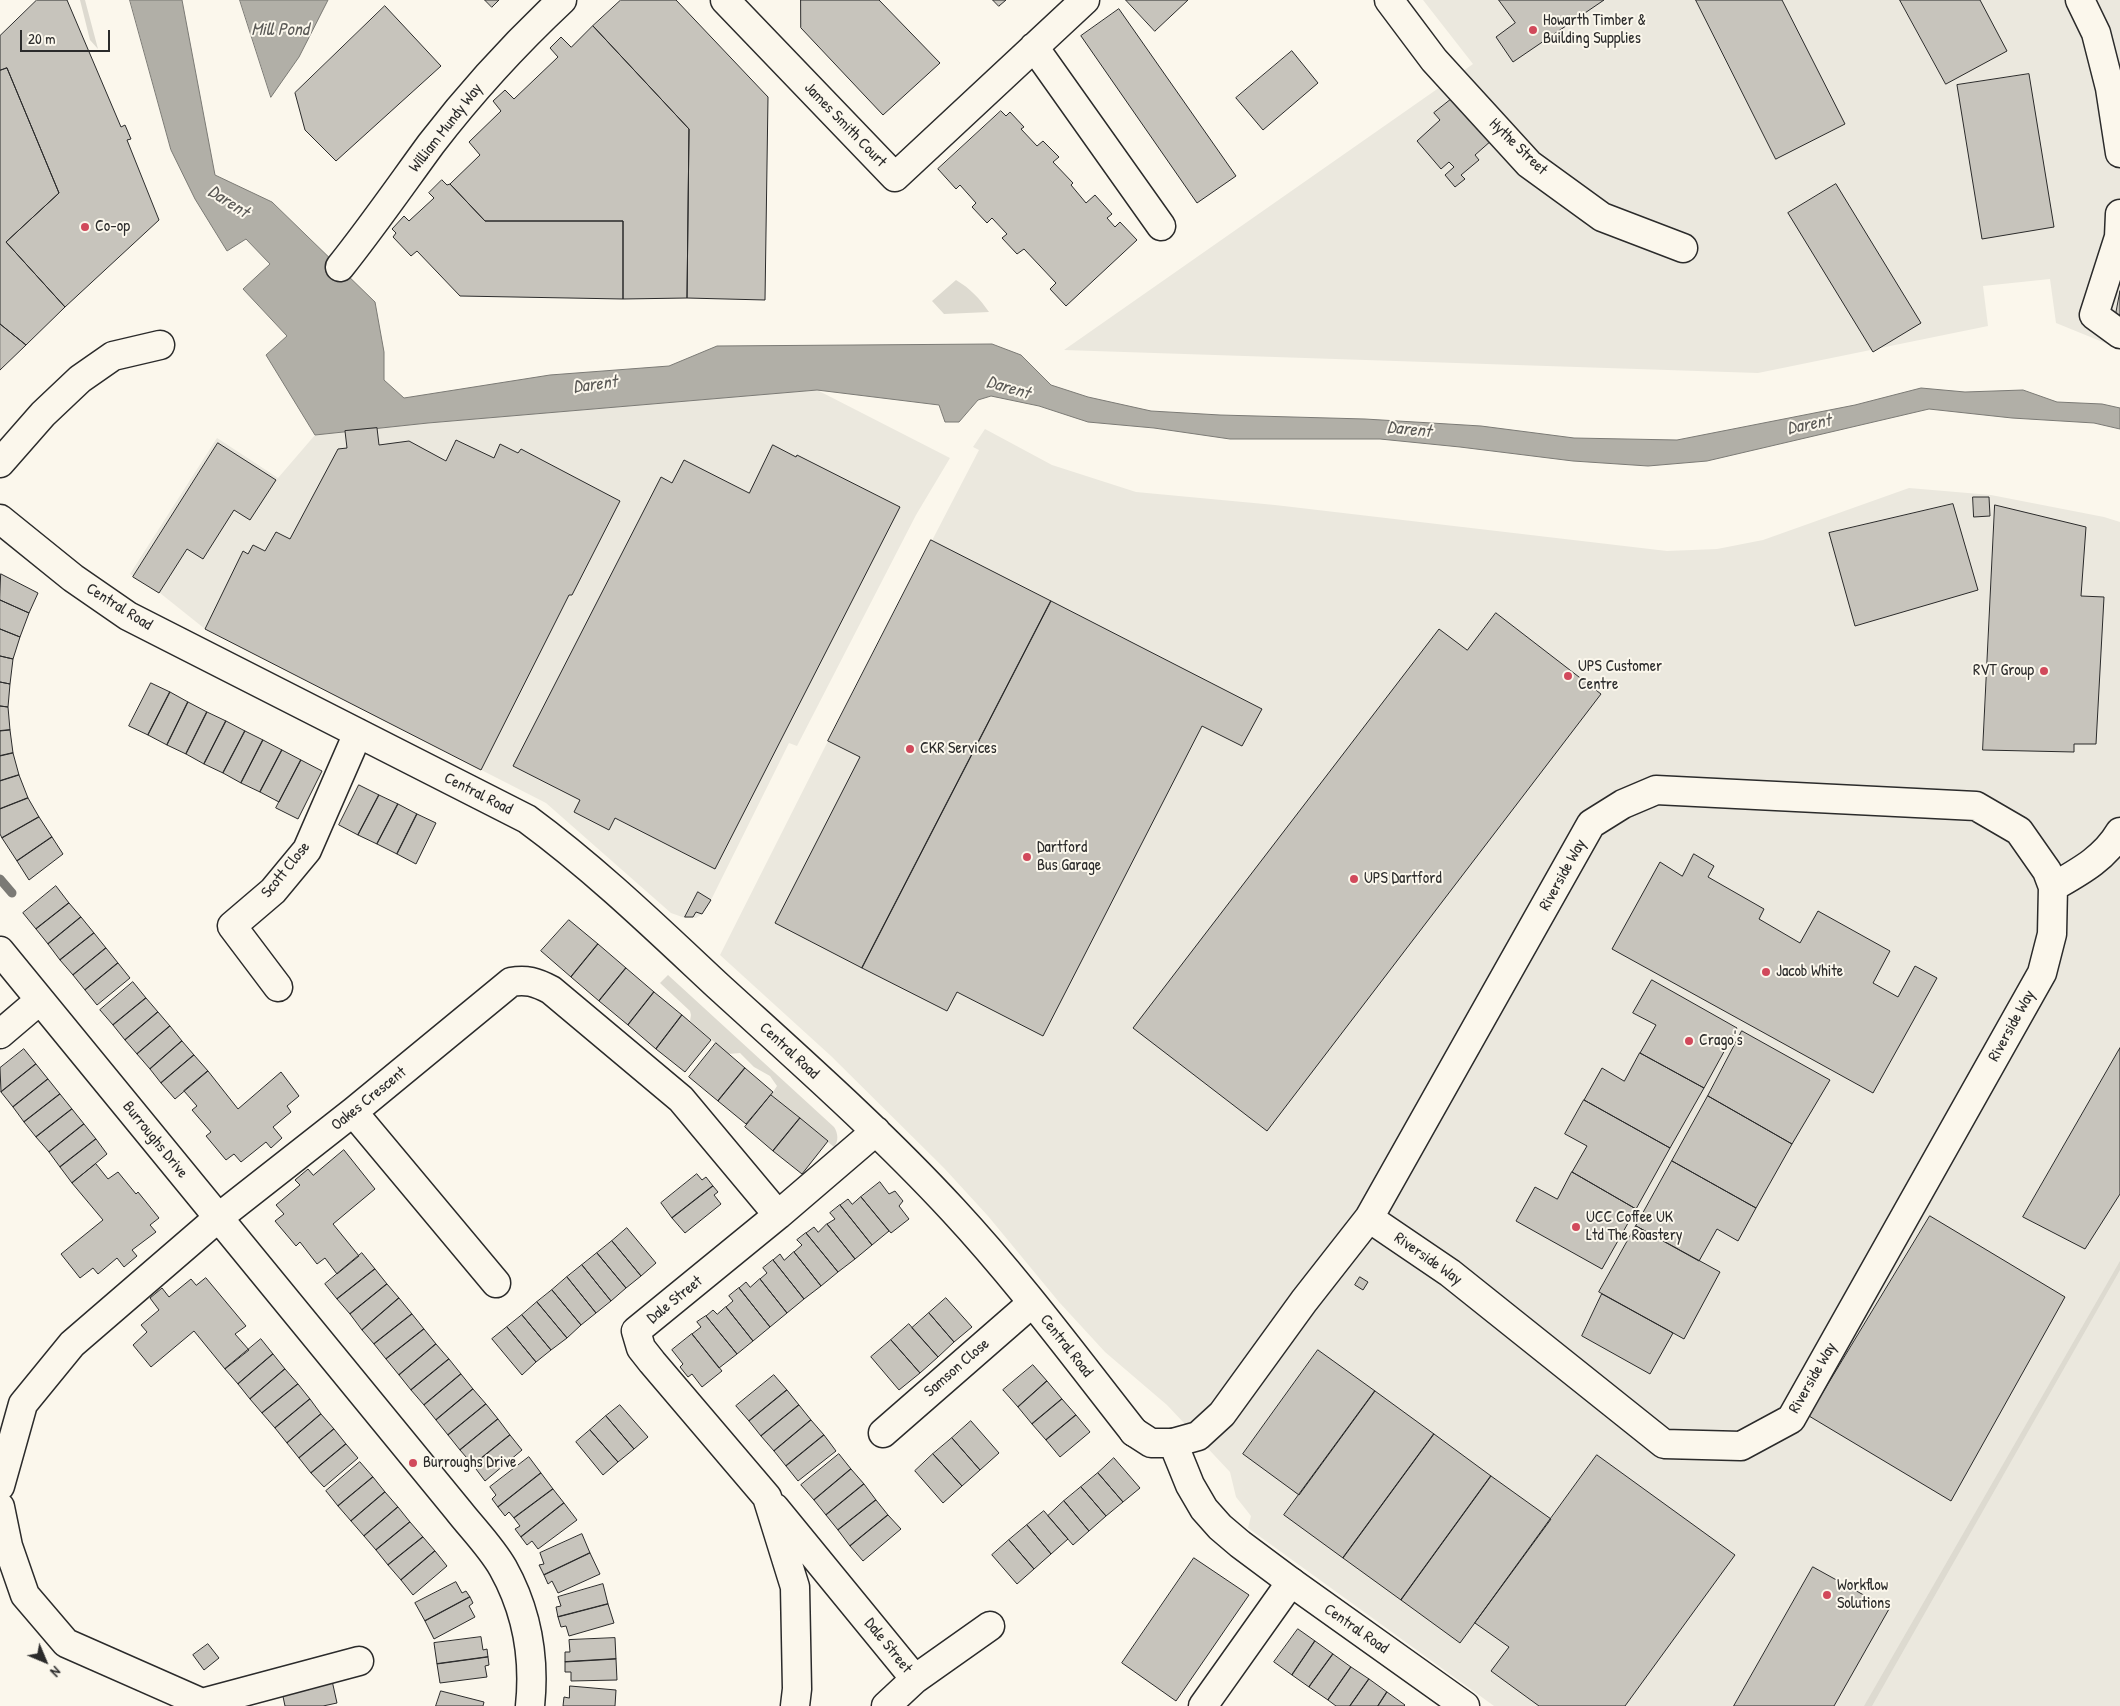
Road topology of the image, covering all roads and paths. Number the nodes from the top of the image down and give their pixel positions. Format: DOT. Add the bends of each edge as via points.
graph roads {
  1 [pos="562,0"];
  2 [pos="725,0"];
  3 [pos="1085,0"];
  4 [pos="1389,0"];
  5 [pos="2080,0"];
  6 [pos="1034,47"];
  7 [pos="2120,153"];
  8 [pos="2120,214"];
  9 [pos="1161,226"];
  10 [pos="1683,248"];
  11 [pos="340,267"];
  12 [pos="2120,334"];
  13 [pos="160,345"];
  14 [pos="0,463"];
  15 [pos="0,519"];
  16 [pos="358,733"];
  17 [pos="2120,832"];
  18 [pos="2053,887"];
  19 [pos="0,951"];
  20 [pos="278,987"];
  21 [pos="40,1000"];
  22 [pos="0,1034"];
  23 [pos="353,1112"];
  24 [pos="876,1131"];
  25 [pos="778,1215"];
  26 [pos="218,1218"];
  27 [pos="1369,1218"];
  28 [pos="496,1283"];
  29 [pos="1032,1303"];
  30 [pos="883,1433"];
  31 [pos="1173,1442"];
  32 [pos="0,1486"];
  33 [pos="766,1497"];
  34 [pos="0,1507"];
  35 [pos="1292,1582"];
  36 [pos="990,1626"];
  37 [pos="359,1661"];
  38 [pos="915,1679"];
  39 [pos="203,1705"];
  40 [pos="530,1706"];
  41 [pos="795,1706"];
  42 [pos="886,1706"];
  43 [pos="1203,1706"];
  44 [pos="1465,1706"];
  1 -- 11 [label="street, William Mundy Way" via="475,89"];
  2 -- 6 [label="street, James Smith Court" via="895,177"];
  3 -- 6 [label="street, James Smith Court"];
  4 -- 10 [label="street, Hythe Street" via="1434,60 1529,164 1602,217"];
  5 -- 7 [label="street" via="2096,33 2110,88"];
  6 -- 9 [label="street"];
  8 -- 12 [label="street" via="2119,237 2094,315"];
  13 -- 14 [label="street" via="113,356 80,379 43,414"];
  15 -- 16 [label="street, Central Road" via="73,578 128,616"];
  16 -- 20 [label="street, Scott Close" via="307,850 272,891 232,926"];
  16 -- 24 [label="street, Central Road" via="527,819 557,841"];
  17 -- 18 [label="street" via="2112,846 2090,866"];
  18 -- 27 [label="street, Riverside Way" via="2047,871 2019,830 1976,806 1656,790 1624,804 1591,824"];
  18 -- 27 [label="street, Riverside Way" via="2052,934 2042,973 2028,999 1791,1419 1741,1446 1664,1444 1450,1273"];
  19 -- 21 [label="street, Burroughs Drive"];
  21 -- 22 [label="street"];
  21 -- 26 [label="street, Burroughs Drive"];
  23 -- 25 [label="street, Oakes Crescent" via="510,982 525,980 538,983 681,1099"];
  23 -- 26 [label="street, Oakes Crescent"];
  23 -- 28 [label="street"];
  24 -- 25 [label="street, Dale Street"];
  24 -- 29 [label="street, Central Road" via="994,1255"];
  25 -- 33 [label="street, Dale Street" via="636,1331 641,1348"];
  26 -- 32 [label="street, Oakes Crescent" via="72,1344 54,1364 23,1404"];
  26 -- 40 [label="street, Burroughs Drive" via="502,1567 519,1603 528,1635 533,1678"];
  27 -- 31 [label="street" via="1222,1414 1198,1436"];
  29 -- 30 [label="street, Samson Close"];
  29 -- 31 [label="street, Central Road" via="1134,1432 1151,1443"];
  31 -- 35 [label="street, Central Road" via="1204,1509 1240,1544"];
  33 -- 38 [label="street, Dale Street"];
  33 -- 41 [label="street, Dale Street" via="795,1587"];
  34 -- 39 [label="street" via="8,1546 25,1595 66,1642"];
  35 -- 43 [label="street"];
  35 -- 44 [label="street, Central Road"];
  36 -- 38 [label="street, Dale Street"];
  37 -- 39 [label="street"];
  38 -- 42 [label="street, Dale Street"];
}
